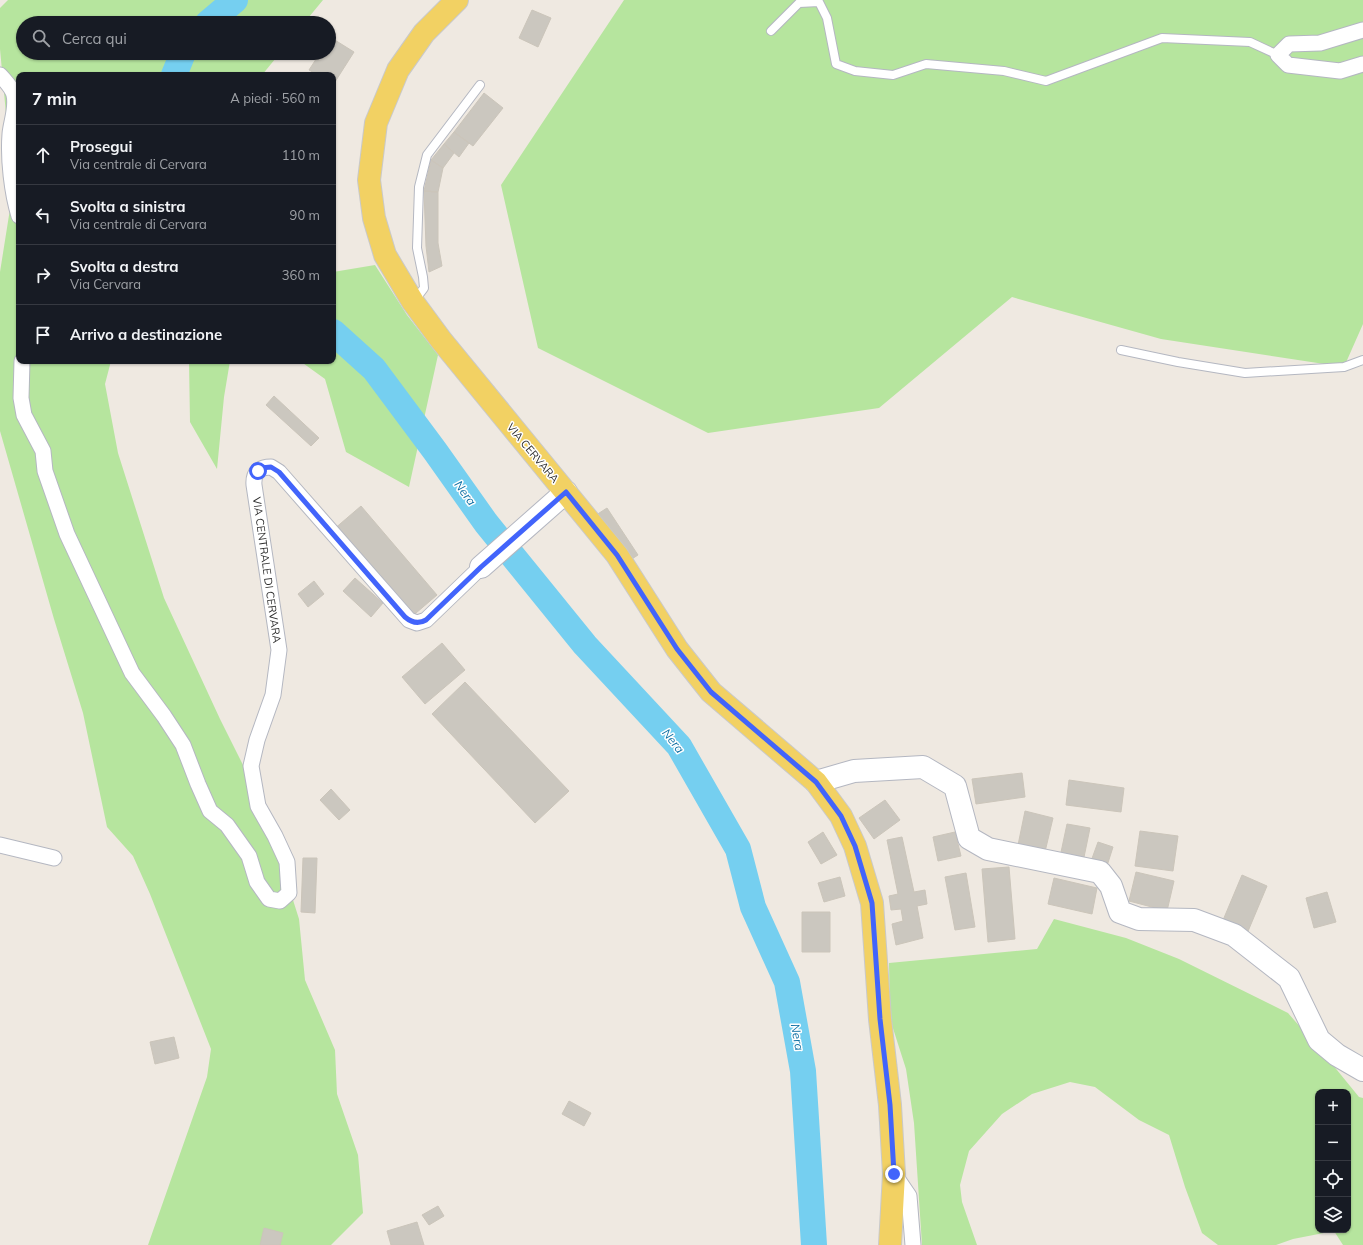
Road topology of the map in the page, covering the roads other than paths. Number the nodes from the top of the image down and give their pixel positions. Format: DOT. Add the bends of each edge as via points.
graph roads {
  1 [pos="457,0"];
  2 [pos="1363,30"];
  3 [pos="771,31"];
  4 [pos="1278,55"];
  5 [pos="1363,64"];
  6 [pos="0,75"];
  7 [pos="480,85"];
  8 [pos="16,206"];
  9 [pos="413,302"];
  10 [pos="1121,350"];
  11 [pos="1363,360"];
  12 [pos="22,364"];
  13 [pos="566,492"];
  14 [pos="481,567"];
  15 [pos="816,782"];
  16 [pos="0,844"];
  17 [pos="54,858"];
  18 [pos="1363,1070"];
  19 [pos="894,1174"];
  20 [pos="890,1245"];
  21 [pos="913,1245"];
  1 -- 9 [label="main road, VIA CERVARA" via="424,33 398,70 376,123 369,180 374,218 385,255"];
  2 -- 4 [label="street" via="1320,43 1289,44"];
  3 -- 4 [label="lane" via="799,3 820,2 827,18 836,64 855,71 893,75 926,64 1004,71 1046,81 1162,38 1250,42"];
  4 -- 5 [label="street" via="1288,65 1340,71"];
  6 -- 8 [label="street" via="9,84 14,95 10,135 11,172"];
  7 -- 9 [label="lane" via="427,155 419,187 417,248 424,288"];
  9 -- 13 [label="main road, VIA CERVARA" via="441,340"];
  10 -- 11 [label="lane" via="1245,373 1344,367"];
  12 -- 14 [label="street, VIA CENTRALE DI CERVARA" via="21,398 24,415 43,451 45,471 67,534 132,673 183,745 210,811 227,825 249,856 257,882 269,899 280,900 289,893 287,862 258,806 251,766 273,695 279,650 254,485 255,475 261,468 275,469 405,617 413,622 426,620"];
  13 -- 14 [label="street, VIA CENTRALE DI CERVARA"];
  13 -- 15 [label="main road, VIA CERVARA" via="617,555 677,649 711,692"];
  15 -- 18 [label="street" via="854,772 923,767 955,786 969,838 988,849 1100,872 1112,886 1120,912 1139,919 1194,920 1234,934 1289,978 1319,1040 1337,1055"];
  15 -- 19 [label="main road, VIA CERVARA" via="841,816 855,846 872,903"];
  16 -- 17 [label="street"];
  19 -- 20 [label="main road, VIA CERVARA"];
  19 -- 21 [label="street" via="909,1196"];
}
